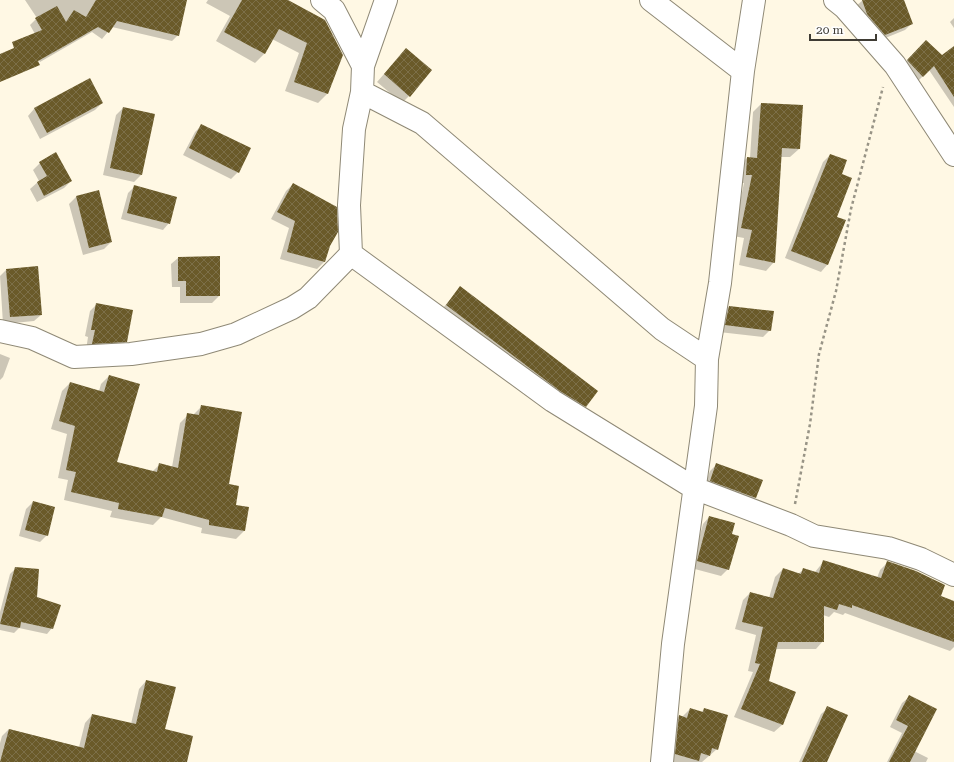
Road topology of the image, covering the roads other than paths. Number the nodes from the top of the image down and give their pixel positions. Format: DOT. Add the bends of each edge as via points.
graph roads {
  1 [pos="322,0"];
  2 [pos="386,0"];
  3 [pos="651,0"];
  4 [pos="754,0"];
  5 [pos="835,0"];
  6 [pos="363,66"];
  7 [pos="743,71"];
  8 [pos="362,92"];
  9 [pos="954,155"];
  10 [pos="351,254"];
  11 [pos="0,331"];
  12 [pos="707,359"];
  13 [pos="694,488"];
  14 [pos="954,575"];
  15 [pos="662,762"];
  1 -- 6 [label="street" via="334,10"];
  2 -- 6 [label="street"];
  3 -- 7 [label="street"];
  4 -- 7 [label="street"];
  5 -- 9 [label="street" via="895,65"];
  6 -- 8 [label="street"];
  7 -- 12 [label="street" via="720,283"];
  8 -- 10 [label="street" via="354,129 349,205"];
  8 -- 12 [label="street" via="422,123 662,329"];
  10 -- 11 [label="street" via="308,298 292,308 236,334 201,344 131,354 74,357 32,338"];
  10 -- 13 [label="street" via="553,401"];
  12 -- 13 [label="street" via="706,406"];
  13 -- 14 [label="street" via="814,536 888,548 921,559"];
  13 -- 15 [label="street" via="673,644"];
}
